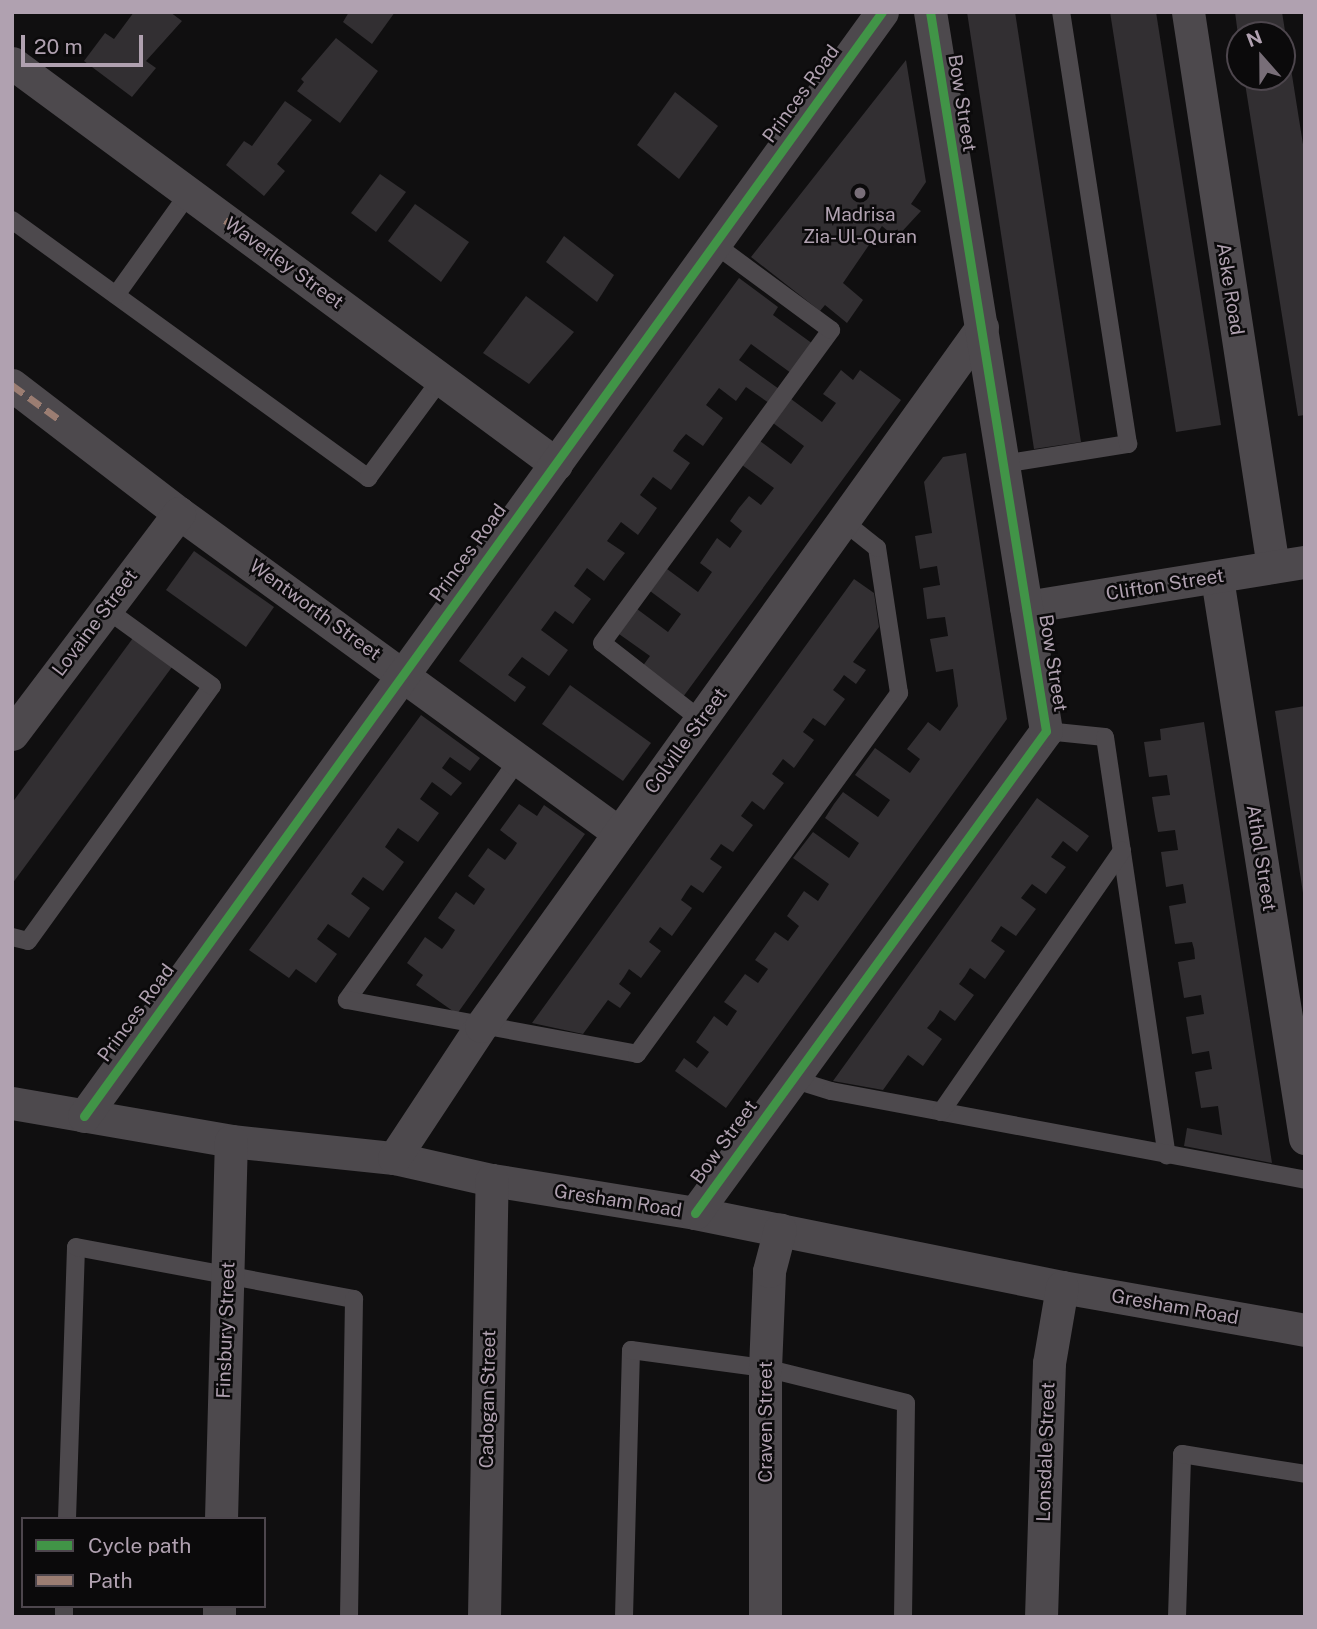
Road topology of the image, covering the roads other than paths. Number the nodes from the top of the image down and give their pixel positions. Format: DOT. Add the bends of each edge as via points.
graph roads {
  1 [pos="882,12"];
  2 [pos="929,12"];
  3 [pos="1061,12"];
  4 [pos="1188,12"];
  5 [pos="12,63"];
  6 [pos="189,193"];
  7 [pos="12,220"];
  8 [pos="713,243"];
  9 [pos="116,295"];
  10 [pos="982,327"];
  11 [pos="441,379"];
  12 [pos="12,384"];
  13 [pos="556,464"];
  14 [pos="1003,464"];
  15 [pos="179,513"];
  16 [pos="843,521"];
  17 [pos="1289,564"];
  18 [pos="1217,578"];
  19 [pos="1026,607"];
  20 [pos="106,609"];
  21 [pos="402,673"];
  22 [pos="701,720"];
  23 [pos="1046,731"];
  24 [pos="12,734"];
  25 [pos="518,760"];
  26 [pos="619,833"];
  27 [pos="1122,851"];
  28 [pos="12,937"];
  29 [pos="481,1026"];
  30 [pos="792,1079"];
  31 [pos="12,1103"];
  32 [pos="941,1112"];
  33 [pos="84,1116"];
  34 [pos="1305,1138"];
  35 [pos="231,1141"];
  36 [pos="1167,1155"];
  37 [pos="394,1158"];
  38 [pos="1305,1180"];
  39 [pos="492,1181"];
  40 [pos="695,1213"];
  41 [pos="780,1229"];
  42 [pos="228,1275"];
  43 [pos="1062,1287"];
  44 [pos="1305,1330"];
  45 [pos="765,1368"];
  46 [pos="1305,1474"];
  47 [pos="67,1517"];
  48 [pos="221,1517"];
  49 [pos="349,1617"];
  50 [pos="484,1617"];
  51 [pos="624,1617"];
  52 [pos="765,1617"];
  53 [pos="903,1617"];
  54 [pos="1041,1617"];
  55 [pos="1177,1617"];
  1 -- 8 [label="street, Princes Road"];
  2 -- 10 [label="street, Bow Street"];
  3 -- 14 [label="lane" via="1128,444"];
  4 -- 17 [label="street, Aske Road"];
  5 -- 6 [label="street, Waverley Street"];
  6 -- 9 [label="lane"];
  6 -- 11 [label="street, Waverley Street"];
  7 -- 9 [label="lane"];
  8 -- 13 [label="street, Princes Road"];
  8 -- 22 [label="lane" via="831,330 603,643"];
  9 -- 11 [label="lane" via="368,478"];
  10 -- 14 [label="street, Bow Street"];
  10 -- 16 [label="street, Colville Street"];
  11 -- 13 [label="street, Waverley Street"];
  12 -- 15 [label="street, Wentworth Street"];
  13 -- 21 [label="street, Princes Road"];
  14 -- 19 [label="street, Bow Street"];
  15 -- 20 [label="street, Lovaine Street"];
  15 -- 21 [label="street, Wentworth Street"];
  16 -- 22 [label="street, Colville Street"];
  16 -- 29 [label="lane" via="877,548 899,693 637,1054"];
  17 -- 18 [label="street, Clifton Street"];
  18 -- 19 [label="street, Clifton Street"];
  18 -- 34 [label="street, Athol Street"];
  19 -- 23 [label="street, Bow Street"];
  20 -- 24 [label="street, Lovaine Street"];
  20 -- 28 [label="lane" via="212,686 28,942"];
  21 -- 25 [label="street, Wentworth Street"];
  21 -- 33 [label="street, Princes Road"];
  22 -- 26 [label="street, Colville Street"];
  23 -- 27 [label="lane" via="1105,737"];
  23 -- 30 [label="street, Bow Street"];
  25 -- 26 [label="street, Wentworth Street"];
  25 -- 29 [label="lane" via="346,1000"];
  26 -- 29 [label="street, Colville Street"];
  27 -- 32 [label="lane"];
  27 -- 36 [label="lane"];
  29 -- 37 [label="street, Colville Street"];
  30 -- 32 [label="lane"];
  30 -- 40 [label="street, Bow Street"];
  31 -- 33 [label="street, Gresham Road"];
  32 -- 36 [label="lane"];
  33 -- 35 [label="street, Gresham Road"];
  35 -- 37 [label="street, Gresham Road"];
  35 -- 42 [label="street, Finsbury Street"];
  36 -- 38 [label="lane"];
  37 -- 39 [label="street, Gresham Road"];
  39 -- 40 [label="street, Gresham Road"];
  39 -- 50 [label="street, Cadogan Street"];
  40 -- 41 [label="street, Gresham Road"];
  41 -- 43 [label="street, Gresham Road"];
  41 -- 45 [label="street, Craven Street" via="769,1271"];
  42 -- 47 [label="lane" via="75,1247"];
  42 -- 48 [label="street, Finsbury Street"];
  42 -- 49 [label="lane" via="354,1299"];
  43 -- 44 [label="street, Gresham Road"];
  43 -- 54 [label="street, Lonsdale Street" via="1049,1363"];
  45 -- 51 [label="lane" via="631,1350"];
  45 -- 52 [label="street, Craven Street"];
  45 -- 53 [label="lane" via="906,1403"];
  46 -- 55 [label="lane" via="1182,1454"];
}
